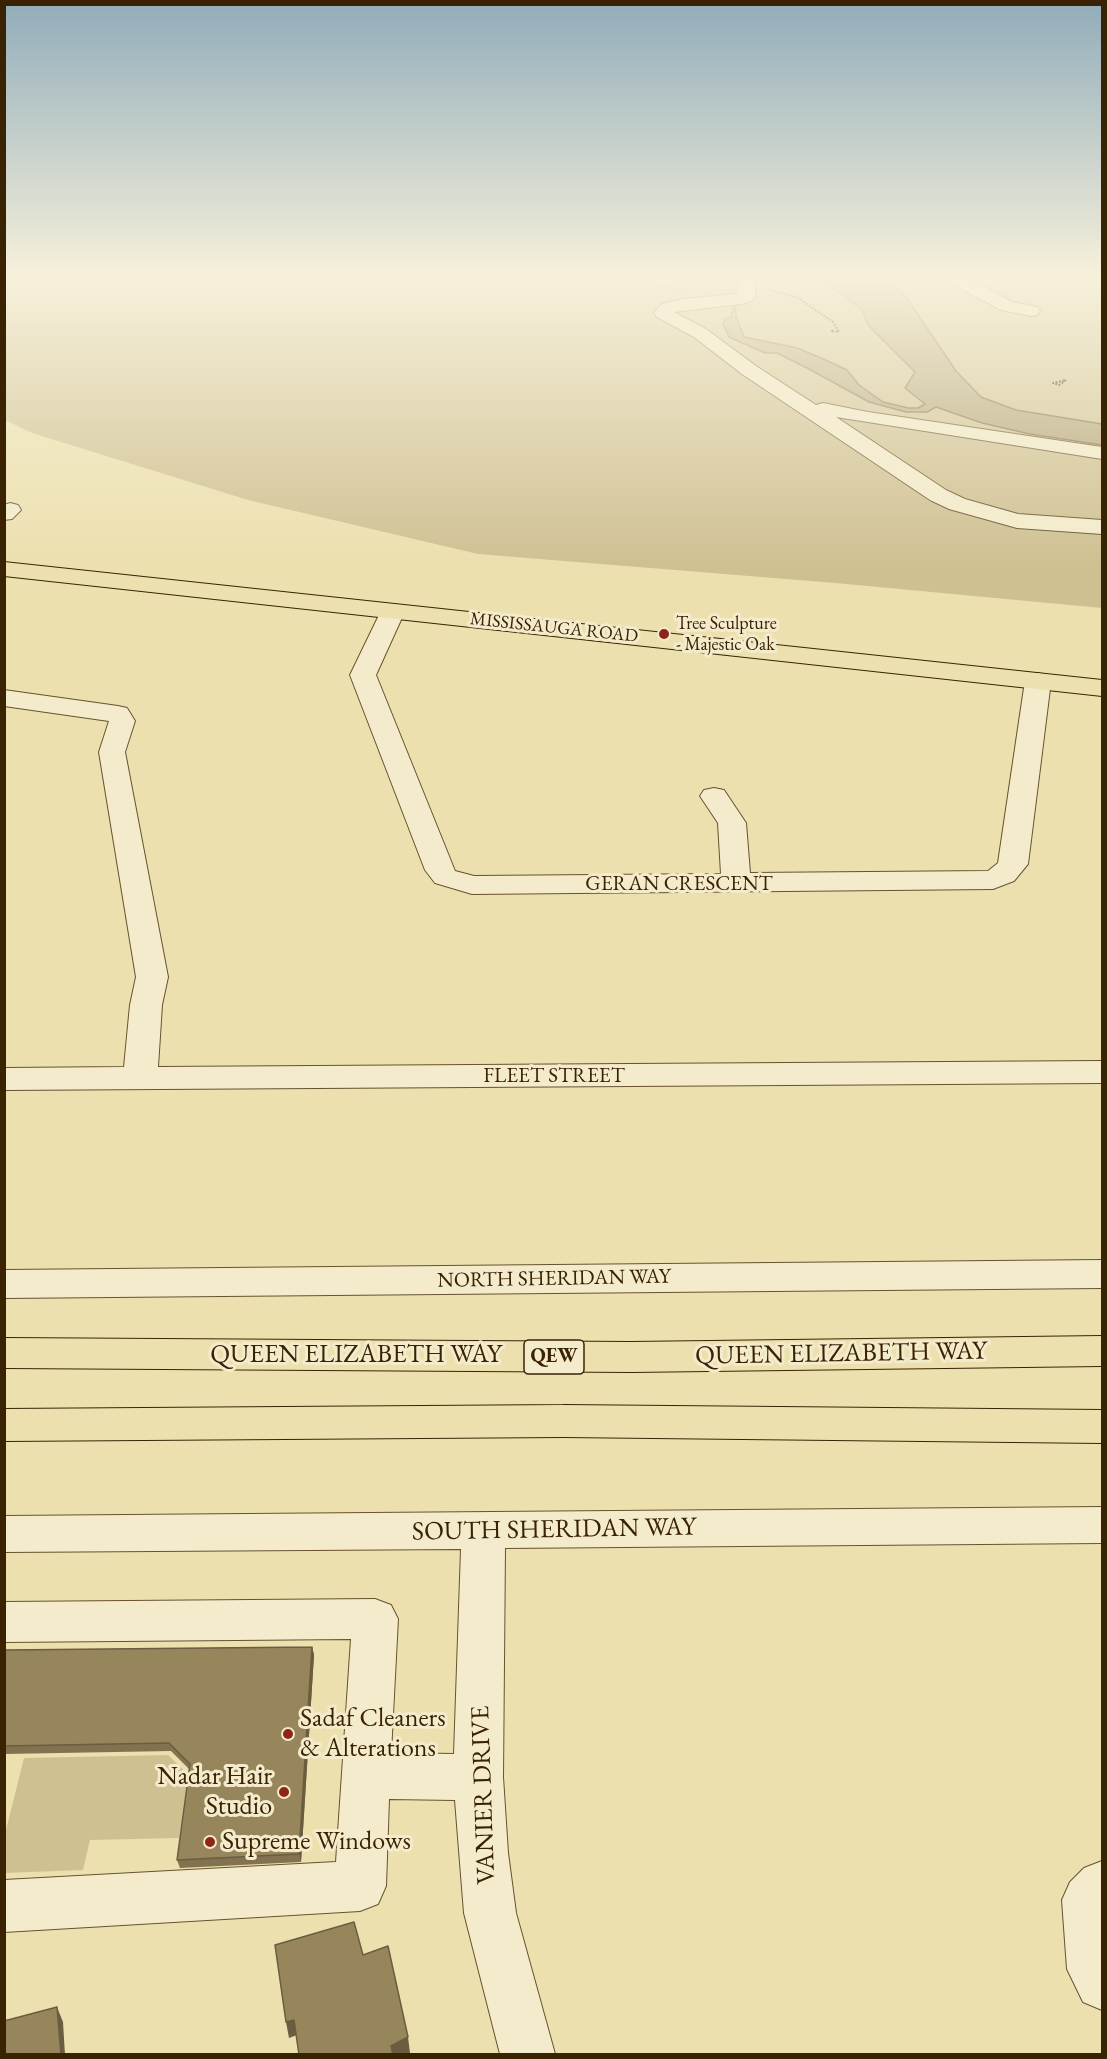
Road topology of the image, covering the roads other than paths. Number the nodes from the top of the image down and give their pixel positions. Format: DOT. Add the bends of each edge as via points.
graph roads {
  1 [pos="755,374"];
  2 [pos="802,404"];
  3 [pos="1102,453"];
  4 [pos="1102,527"];
  5 [pos="4,569"];
  6 [pos="393,611"];
  7 [pos="1038,681"];
  8 [pos="1102,688"];
  9 [pos="4,698"];
  10 [pos="714,795"];
  11 [pos="736,884"];
  12 [pos="1102,1072"];
  13 [pos="4,1079"];
  14 [pos="140,1079"];
  15 [pos="1102,1274"];
  16 [pos="4,1284"];
  17 [pos="1102,1351"];
  18 [pos="4,1353"];
  19 [pos="4,1425"];
  20 [pos="1102,1427"];
  21 [pos="1102,1525"];
  22 [pos="483,1531"];
  23 [pos="4,1534"];
  24 [pos="4,1622"];
  25 [pos="365,1776"];
  26 [pos="478,1776"];
  27 [pos="1102,1886"];
  28 [pos="4,1906"];
  29 [pos="1102,1983"];
  30 [pos="528,2055"];
  1 -- 2 [label="street"];
  2 -- 3 [label="street" via="868,418"];
  2 -- 4 [label="street" via="957,504 1017,521"];
  5 -- 6 [label="main road, MISSISSAUGA ROAD"];
  6 -- 7 [label="main road, MISSISSAUGA ROAD"];
  6 -- 11 [label="street, GERAN CRESCENT" via="363,675 445,877 472,885"];
  7 -- 8 [label="main road, MISSISSAUGA ROAD"];
  7 -- 11 [label="street, GERAN CRESCENT" via="1013,864 1004,875 973,882"];
  9 -- 14 [label="street" via="118,714 122,721 112,752 152,977"];
  10 -- 11 [label="street" via="732,823"];
  12 -- 14 [label="street, FLEET STREET"];
  13 -- 14 [label="street, FLEET STREET"];
  15 -- 16 [label="street, NORTH SHERIDAN WAY"];
  17 -- 18 [label="main road, QUEEN ELIZABETH WAY / QEW" via="631,1357"];
  19 -- 20 [label="main road" via="575,1421"];
  21 -- 22 [label="street, SOUTH SHERIDAN WAY"];
  22 -- 23 [label="street, SOUTH SHERIDAN WAY"];
  22 -- 26 [label="street, VANIER DRIVE"];
  24 -- 25 [label="street" via="375,1619"];
  25 -- 26 [label="street"];
  25 -- 28 [label="street" via="360,1886"];
  26 -- 30 [label="street, VANIER DRIVE" via="490,1913"];
  27 -- 29 [label="street" via="1088,1900 1094,1969"];
}
